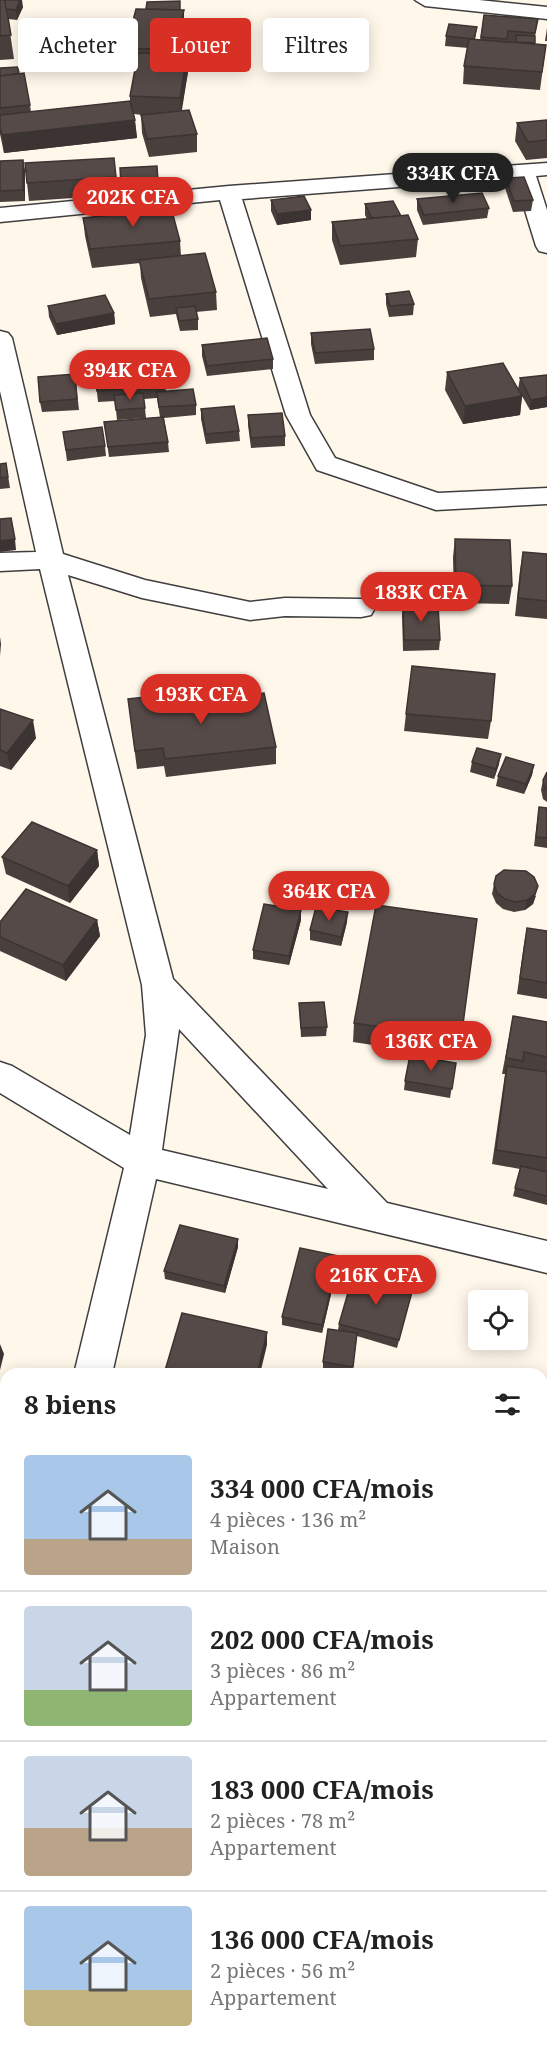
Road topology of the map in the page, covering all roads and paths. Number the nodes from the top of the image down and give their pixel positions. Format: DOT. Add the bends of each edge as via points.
graph roads {
  1 [pos="425,0"];
  2 [pos="547,13"];
  3 [pos="547,169"];
  4 [pos="524,171"];
  5 [pos="229,193"];
  6 [pos="0,215"];
  7 [pos="542,215"];
  8 [pos="547,246"];
  9 [pos="0,338"];
  10 [pos="547,496"];
  11 [pos="51,560"];
  12 [pos="0,562"];
  13 [pos="361,608"];
  14 [pos="158,985"];
  15 [pos="0,1076"];
  16 [pos="143,1161"];
  17 [pos="374,1214"];
  18 [pos="547,1257"];
  19 [pos="94,1368"];
  1 -- 2 [label="street"];
  3 -- 4 [label="street"];
  4 -- 5 [label="street"];
  4 -- 7 [label="street"];
  5 -- 6 [label="street"];
  5 -- 10 [label="street" via="298,415 326,464 436,502"];
  7 -- 8 [label="street"];
  9 -- 11 [label="street"];
  11 -- 12 [label="street"];
  11 -- 13 [label="street" via="142,589 250,610"];
  11 -- 14 [label="street"];
  14 -- 16 [label="street" via="163,1035"];
  14 -- 17 [label="street"];
  15 -- 16 [label="street"];
  16 -- 17 [label="street"];
  16 -- 19 [label="street"];
  17 -- 18 [label="street"];
}
